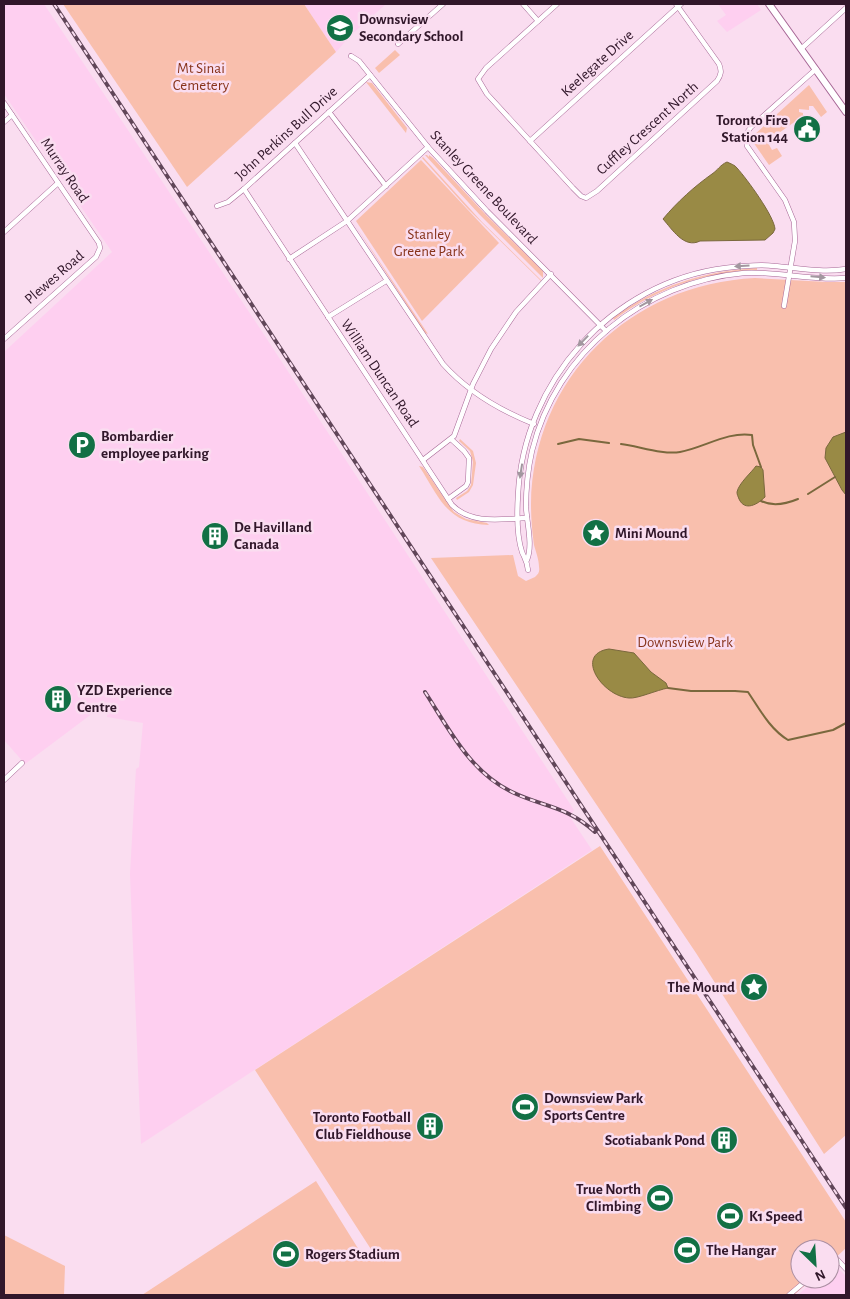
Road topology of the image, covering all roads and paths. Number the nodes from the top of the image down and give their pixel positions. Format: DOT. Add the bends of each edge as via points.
graph roads {
  1 [pos="443,4"];
  2 [pos="523,4"];
  3 [pos="557,4"];
  4 [pos="769,4"];
  5 [pos="678,5"];
  6 [pos="846,8"];
  7 [pos="538,21"];
  8 [pos="398,44"];
  9 [pos="802,49"];
  10 [pos="351,56"];
  11 [pos="816,69"];
  12 [pos="370,75"];
  13 [pos="4,103"];
  14 [pos="330,112"];
  15 [pos="846,112"];
  16 [pos="12,115"];
  17 [pos="4,122"];
  18 [pos="530,141"];
  19 [pos="295,143"];
  20 [pos="428,147"];
  21 [pos="58,183"];
  22 [pos="386,186"];
  23 [pos="244,189"];
  24 [pos="216,206"];
  25 [pos="347,221"];
  26 [pos="4,232"];
  27 [pos="99,253"];
  28 [pos="289,259"];
  29 [pos="791,267"];
  30 [pos="846,269"];
  31 [pos="551,274"];
  32 [pos="789,274"];
  33 [pos="846,278"];
  34 [pos="386,281"];
  35 [pos="784,306"];
  36 [pos="328,317"];
  37 [pos="600,324"];
  38 [pos="606,331"];
  39 [pos="4,339"];
  40 [pos="471,390"];
  41 [pos="532,424"];
  42 [pos="539,426"];
  43 [pos="451,439"];
  44 [pos="422,460"];
  45 [pos="448,499"];
  46 [pos="518,518"];
  47 [pos="527,518"];
  48 [pos="527,560"];
  49 [pos="528,570"];
  50 [pos="22,764"];
  51 [pos="4,780"];
  1 -- 8 [label="street"];
  2 -- 7 [label="street"];
  3 -- 7 [label="street"];
  4 -- 9 [label="main road"];
  5 -- 18 [label="street, Keelegate Drive"];
  5 -- 18 [label="street, Cuffley Crescent North" via="719,64 720,76 618,172 586,198"];
  6 -- 9 [label="street"];
  7 -- 18 [label="street" via="478,79"];
  9 -- 11 [label="main road"];
  10 -- 12 [label="street, Stanley Greene Boulevard"];
  11 -- 15 [label="main road"];
  11 -- 29 [label="street" via="746,134 747,146 785,200 794,222 796,241"];
  12 -- 14 [label="street, John Perkins Bull Drive"];
  12 -- 20 [label="street, Stanley Greene Boulevard"];
  13 -- 16 [label="street, Murray Road"];
  14 -- 19 [label="street, John Perkins Bull Drive"];
  14 -- 22 [label="street"];
  16 -- 17 [label="street"];
  16 -- 21 [label="street, Murray Road"];
  19 -- 23 [label="street, John Perkins Bull Drive"];
  19 -- 25 [label="street"];
  20 -- 22 [label="street"];
  20 -- 31 [label="street, Stanley Greene Boulevard"];
  21 -- 26 [label="street"];
  21 -- 27 [label="street, Murray Road" via="100,244"];
  22 -- 25 [label="street"];
  23 -- 24 [label="street, John Perkins Bull Drive" via="228,202"];
  23 -- 28 [label="street, William Duncan Road"];
  25 -- 28 [label="street"];
  25 -- 34 [label="street"];
  27 -- 39 [label="street, Plewes Road"];
  28 -- 36 [label="street, William Duncan Road"];
  29 -- 30 [label="street"];
  29 -- 32 [label="street"];
  29 -- 37 [label="street, one-way" via="744,266 708,270 668,282 641,295"];
  31 -- 37 [label="street, Stanley Greene Boulevard"];
  31 -- 40 [label="street" via="504,328"];
  32 -- 33 [label="street, one-way"];
  32 -- 35 [label="street"];
  38 -- 32 [label="street, one-way" via="646,302 689,284 745,273"];
  34 -- 36 [label="street"];
  34 -- 40 [label="street" via="436,356"];
  36 -- 44 [label="street, William Duncan Road"];
  37 -- 38 [label="street, Stanley Greene Boulevard"];
  37 -- 41 [label="street, one-way" via="566,360"];
  38 -- 42 [label="street" via="573,366 548,405"];
  40 -- 41 [label="street" via="498,408"];
  40 -- 43 [label="street"];
  41 -- 42 [label="street"];
  41 -- 46 [label="street, one-way" via="520,479"];
  42 -- 47 [label="street" via="529,470"];
  43 -- 44 [label="street"];
  43 -- 45 [label="street" via="467,454 469,465 466,486"];
  44 -- 45 [label="street, William Duncan Road"];
  45 -- 46 [label="street, William Duncan Road" via="462,513 476,518"];
  46 -- 47 [label="street, William Duncan Road"];
  46 -- 48 [label="street" via="522,553"];
  47 -- 48 [label="street" via="530,551"];
  48 -- 49 [label="street"];
  50 -- 51 [label="street"];
}
